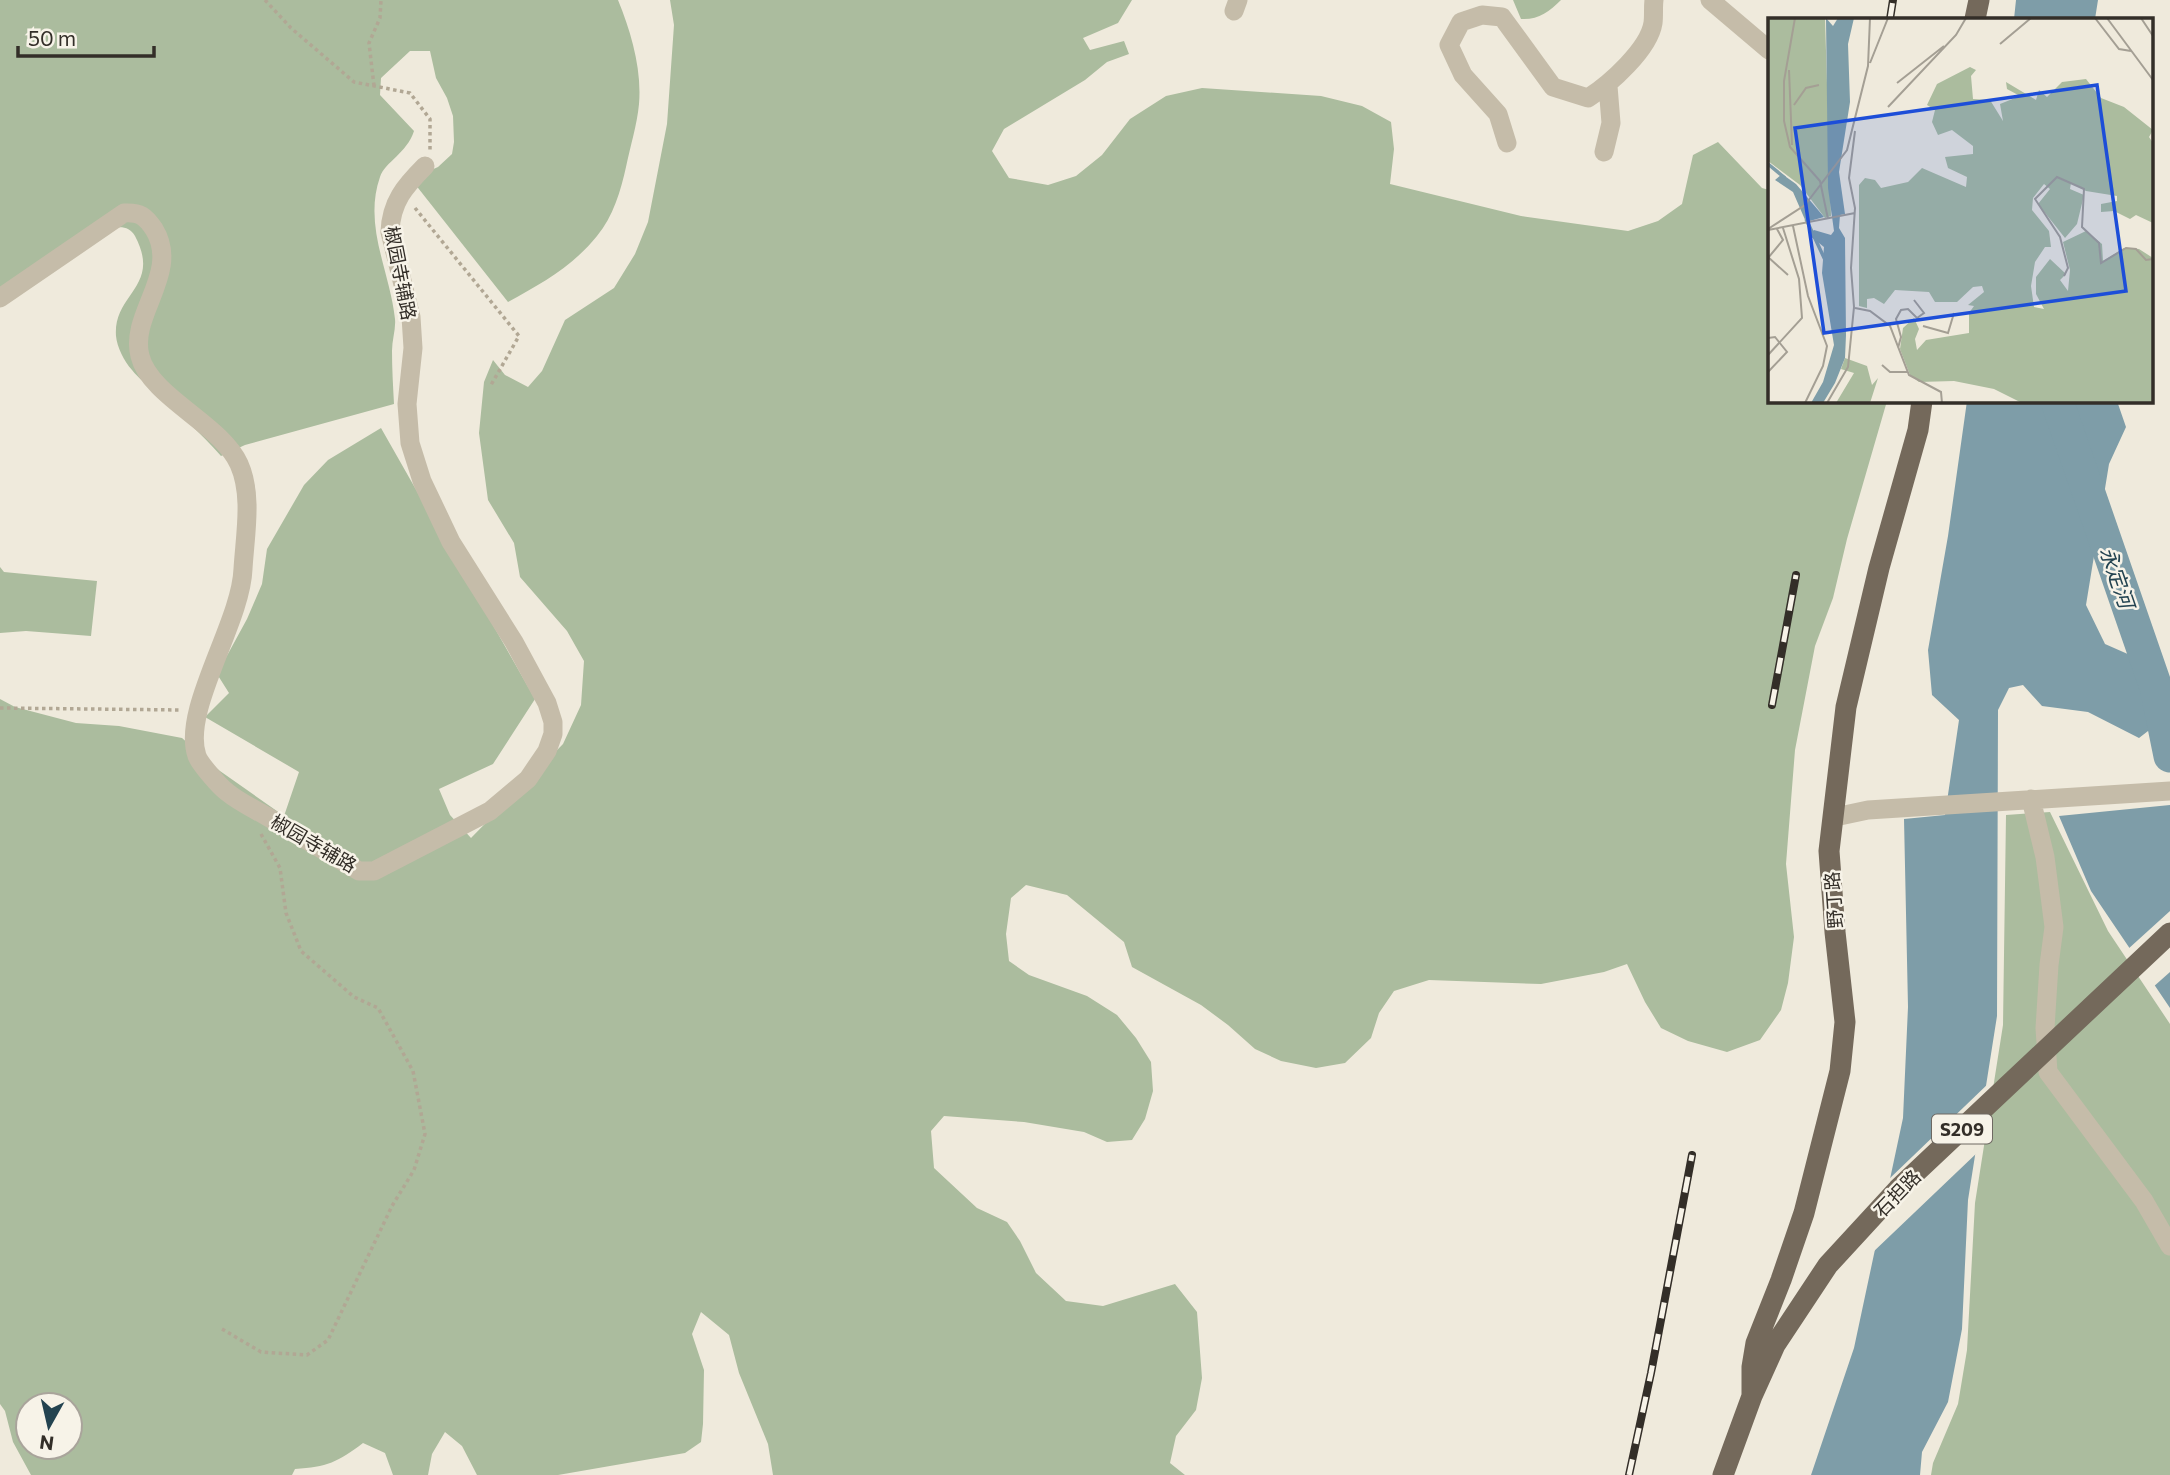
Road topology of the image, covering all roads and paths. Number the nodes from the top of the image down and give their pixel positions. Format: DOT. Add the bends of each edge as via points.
graph roads {
  1 [pos="265,0"];
  2 [pos="381,0"];
  3 [pos="1490,0"];
  4 [pos="1654,0"];
  5 [pos="1710,0"];
  6 [pos="1979,0"];
  7 [pos="1502,18"];
  8 [pos="1975,18"];
  9 [pos="1768,49"];
  10 [pos="374,86"];
  11 [pos="1608,86"];
  12 [pos="1507,144"];
  13 [pos="1604,152"];
  14 [pos="425,166"];
  15 [pos="402,189"];
  16 [pos="0,298"];
  17 [pos="491,385"];
  18 [pos="1922,402"];
  19 [pos="0,708"];
  20 [pos="198,710"];
  21 [pos="2170,790"];
  22 [pos="2031,799"];
  23 [pos="1835,817"];
  24 [pos="260,833"];
  25 [pos="2170,933"];
  26 [pos="2170,1246"];
  27 [pos="222,1329"];
  28 [pos="1752,1396"];
  29 [pos="1723,1475"];
  1 -- 10 [label="path" via="354,82"];
  2 -- 10 [label="path" via="380,18 369,43"];
  3 -- 7 [label="street"];
  4 -- 11 [label="street" via="1653,25 1638,53"];
  5 -- 9 [label="street"];
  6 -- 8 [label="main road"];
  7 -- 11 [label="street" via="1553,87 1588,98"];
  7 -- 12 [label="street" via="1482,15 1461,22 1449,45 1463,75 1498,114"];
  10 -- 14 [label="path" via="410,93 430,119 431,147"];
  11 -- 13 [label="street" via="1611,123"];
  14 -- 15 [label="street, 椒园寺辅路"];
  15 -- 17 [label="path" via="519,337"];
  15 -- 20 [label="street, 椒园寺辅路" via="390,232 411,317 410,443 451,542 547,703 553,722 547,751 528,779 490,811 374,871 359,871 225,792 197,758 193,733"];
  16 -- 20 [label="street, 椒园寺辅路" via="124,213 138,212 158,236 162,266 141,331 142,363 162,389 229,447 247,494 243,575 233,617"];
  18 -- 23 [label="main road, 野丁路" via="1846,707"];
  19 -- 20 [label="path"];
  21 -- 22 [label="street"];
  22 -- 23 [label="street" via="1868,810"];
  22 -- 26 [label="street" via="2054,927 2045,1028 2049,1072 2144,1201"];
  23 -- 28 [label="main road, 野丁路" via="1829,851 1845,1022 1840,1071 1804,1213 1756,1343"];
  24 -- 27 [label="path" via="280,868 286,914 301,951 354,997 378,1009 413,1071 425,1134 415,1170 392,1206 328,1340 307,1355 261,1352"];
  25 -- 28 [label="main road, 石担路 / S209" via="1898,1189 1829,1265 1775,1345"];
  28 -- 29 [label="main road, 石担路 / S209"];
}
